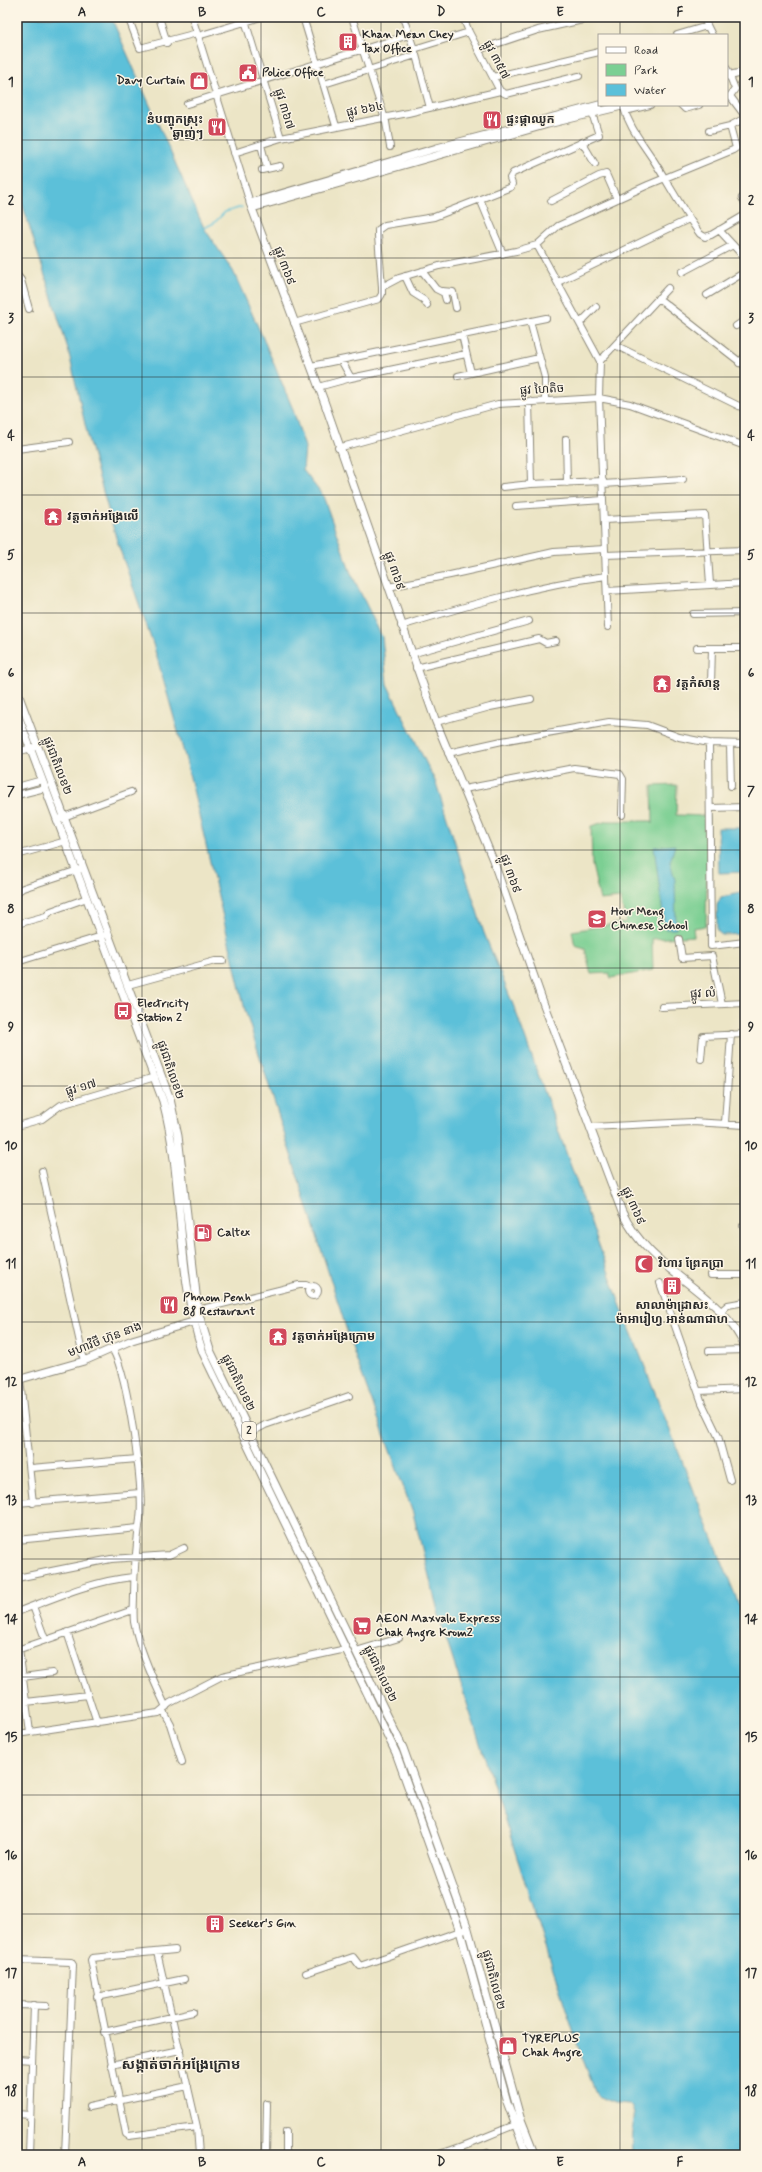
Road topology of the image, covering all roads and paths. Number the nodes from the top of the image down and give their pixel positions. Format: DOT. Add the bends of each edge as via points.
graph roads {
  1 [pos="128,17"];
  2 [pos="158,17"];
  3 [pos="192,17"];
  4 [pos="261,17"];
  5 [pos="303,17"];
  6 [pos="352,17"];
  7 [pos="403,17"];
  8 [pos="463,17"];
  9 [pos="596,17"];
  10 [pos="703,17"];
  11 [pos="245,19"];
  12 [pos="708,26"];
  13 [pos="469,32"];
  14 [pos="680,34"];
  15 [pos="712,34"];
  16 [pos="197,35"];
  17 [pos="409,35"];
  18 [pos="167,43"];
  19 [pos="362,49"];
  20 [pos="478,50"];
  21 [pos="415,52"];
  22 [pos="598,52"];
  23 [pos="317,64"];
  24 [pos="369,70"];
  25 [pos="745,72"];
  26 [pos="728,75"];
  27 [pos="579,76"];
  28 [pos="494,77"];
  29 [pos="263,80"];
  30 [pos="324,84"];
  31 [pos="500,92"];
  32 [pos="216,95"];
  33 [pos="729,97"];
  34 [pos="187,104"];
  35 [pos="598,104"];
  36 [pos="637,106"];
  37 [pos="682,106"];
  38 [pos="696,106"];
  39 [pos="624,107"];
  40 [pos="430,108"];
  41 [pos="592,113"];
  42 [pos="745,117"];
  43 [pos="383,118"];
  44 [pos="336,126"];
  45 [pos="730,126"];
  46 [pos="709,131"];
  47 [pos="281,138"];
  48 [pos="582,142"];
  49 [pos="261,145"];
  50 [pos="390,147"];
  51 [pos="438,152"];
  52 [pos="234,153"];
  53 [pos="595,164"];
  54 [pos="280,166"];
  55 [pos="664,178"];
  56 [pos="480,199"];
  57 [pos="617,199"];
  58 [pos="551,201"];
  59 [pos="251,206"];
  60 [pos="745,215"];
  61 [pos="689,219"];
  62 [pos="719,230"];
  63 [pos="537,245"];
  64 [pos="733,245"];
  65 [pos="742,250"];
  66 [pos="503,254"];
  67 [pos="745,258"];
  68 [pos="422,271"];
  69 [pos="682,272"];
  70 [pos="745,272"];
  71 [pos="17,275"];
  72 [pos="405,276"];
  73 [pos="558,282"];
  74 [pos="382,287"];
  75 [pos="668,288"];
  76 [pos="442,291"];
  77 [pos="707,295"];
  78 [pos="658,298"];
  79 [pos="446,300"];
  80 [pos="427,305"];
  81 [pos="596,307"];
  82 [pos="456,308"];
  83 [pos="29,309"];
  84 [pos="546,318"];
  85 [pos="745,320"];
  86 [pos="530,321"];
  87 [pos="294,322"];
  88 [pos="580,323"];
  89 [pos="736,326"];
  90 [pos="462,335"];
  91 [pos="615,345"];
  92 [pos="466,354"];
  93 [pos="745,356"];
  94 [pos="539,358"];
  95 [pos="340,360"];
  96 [pos="600,361"];
  97 [pos="742,364"];
  98 [pos="311,366"];
  99 [pos="470,373"];
  100 [pos="458,376"];
  101 [pos="351,378"];
  102 [pos="318,387"];
  103 [pos="599,398"];
  104 [pos="545,400"];
  105 [pos="529,401"];
  106 [pos="745,409"];
  107 [pos="566,439"];
  108 [pos="69,442"];
  109 [pos="745,446"];
  110 [pos="17,448"];
  111 [pos="338,448"];
  112 [pos="683,479"];
  113 [pos="567,482"];
  114 [pos="603,483"];
  115 [pos="531,484"];
  116 [pos="504,487"];
  117 [pos="603,500"];
  118 [pos="516,506"];
  119 [pos="604,520"];
  120 [pos="745,550"];
  121 [pos="605,552"];
  122 [pos="707,552"];
  123 [pos="606,576"];
  124 [pos="745,583"];
  125 [pos="710,584"];
  126 [pos="388,587"];
  127 [pos="607,591"];
  128 [pos="745,613"];
  129 [pos="693,614"];
  130 [pos="529,621"];
  131 [pos="402,626"];
  132 [pos="608,627"];
  133 [pos="556,641"];
  134 [pos="697,648"];
  135 [pos="712,648"];
  136 [pos="745,648"];
  137 [pos="411,654"];
  138 [pos="416,668"];
  139 [pos="712,684"];
  140 [pos="17,691"];
  141 [pos="531,699"];
  142 [pos="17,713"];
  143 [pos="436,722"];
  144 [pos="709,743"];
  145 [pos="745,744"];
  146 [pos="730,745"];
  147 [pos="34,747"];
  148 [pos="17,752"];
  149 [pos="448,753"];
  150 [pos="42,780"];
  151 [pos="731,786"];
  152 [pos="17,787"];
  153 [pos="45,788"];
  154 [pos="464,789"];
  155 [pos="131,792"];
  156 [pos="17,795"];
  157 [pos="745,807"];
  158 [pos="711,808"];
  159 [pos="622,815"];
  160 [pos="61,818"];
  161 [pos="66,841"];
  162 [pos="17,855"];
  163 [pos="84,868"];
  164 [pos="77,870"];
  165 [pos="17,892"];
  166 [pos="87,898"];
  167 [pos="17,924"];
  168 [pos="105,935"];
  169 [pos="679,939"];
  170 [pos="745,942"];
  171 [pos="711,946"];
  172 [pos="712,956"];
  173 [pos="223,961"];
  174 [pos="17,962"];
  175 [pos="128,985"];
  176 [pos="745,1003"];
  177 [pos="722,1004"];
  178 [pos="662,1007"];
  179 [pos="731,1034"];
  180 [pos="745,1034"];
  181 [pos="701,1059"];
  182 [pos="155,1068"];
  183 [pos="154,1077"];
  184 [pos="724,1123"];
  185 [pos="745,1125"];
  186 [pos="17,1126"];
  187 [pos="591,1127"];
  188 [pos="42,1171"];
  189 [pos="711,1275"];
  190 [pos="745,1275"];
  191 [pos="660,1283"];
  192 [pos="310,1287"];
  193 [pos="745,1302"];
  194 [pos="194,1311"];
  195 [pos="720,1312"];
  196 [pos="196,1321"];
  197 [pos="745,1349"];
  198 [pos="113,1350"];
  199 [pos="709,1350"];
  200 [pos="84,1361"];
  201 [pos="19,1379"];
  202 [pos="745,1389"];
  203 [pos="699,1390"];
  204 [pos="349,1396"];
  205 [pos="250,1433"];
  206 [pos="137,1459"];
  207 [pos="31,1468"];
  208 [pos="730,1480"];
  209 [pos="278,1491"];
  210 [pos="140,1493"];
  211 [pos="271,1494"];
  212 [pos="33,1503"];
  213 [pos="17,1504"];
  214 [pos="138,1528"];
  215 [pos="17,1540"];
  216 [pos="300,1545"];
  217 [pos="184,1548"];
  218 [pos="135,1556"];
  219 [pos="133,1577"];
  220 [pos="17,1578"];
  221 [pos="33,1606"];
  222 [pos="133,1610"];
  223 [pos="17,1612"];
  224 [pos="67,1632"];
  225 [pos="398,1638"];
  226 [pos="45,1639"];
  227 [pos="18,1649"];
  228 [pos="346,1649"];
  229 [pos="356,1651"];
  230 [pos="52,1673"];
  231 [pos="23,1677"];
  232 [pos="88,1695"];
  233 [pos="26,1702"];
  234 [pos="17,1703"];
  235 [pos="164,1709"];
  236 [pos="97,1723"];
  237 [pos="30,1732"];
  238 [pos="17,1734"];
  239 [pos="182,1762"];
  240 [pos="464,1930"];
  241 [pos="175,1950"];
  242 [pos="158,1952"];
  243 [pos="17,1960"];
  244 [pos="306,1972"];
  245 [pos="184,1979"];
  246 [pos="164,1984"];
  247 [pos="97,1997"];
  248 [pos="17,2005"];
  249 [pos="34,2005"];
  250 [pos="46,2006"];
  251 [pos="193,2012"];
  252 [pos="172,2018"];
  253 [pos="104,2032"];
  254 [pos="180,2050"];
  255 [pos="17,2059"];
  256 [pos="32,2060"];
  257 [pos="111,2065"];
  258 [pos="188,2086"];
  259 [pos="119,2101"];
  260 [pos="266,2104"];
  261 [pos="89,2107"];
  262 [pos="17,2114"];
  263 [pos="30,2115"];
  264 [pos="515,2125"];
  265 [pos="197,2126"];
  266 [pos="286,2132"];
  267 [pos="531,2154"];
  268 [pos="29,2155"];
  269 [pos="66,2155"];
  270 [pos="200,2155"];
  271 [pos="266,2155"];
  272 [pos="286,2155"];
  273 [pos="436,2155"];
  1 -- 18 [label="street" via="138,47"];
  2 -- 18 [label="street"];
  3 -- 16 [label="street, ផ្លូវ ៣៦៩"];
  4 -- 11 [label="street"];
  5 -- 23 [label="street"];
  6 -- 19 [label="street"];
  7 -- 17 [label="street"];
  8 -- 13 [label="street, ផ្លូវ ៣៥៧"];
  9 -- 20 [label="street" via="538,30"];
  10 -- 12 [label="street"];
  11 -- 16 [label="street"];
  11 -- 29 [label="street, ផ្លូវ ៣៦៧"];
  12 -- 14 [label="street"];
  12 -- 15 [label="street"];
  13 -- 20 [label="street, ផ្លូវ ៣៥៧"];
  13 -- 21 [label="street"];
  16 -- 18 [label="street"];
  16 -- 32 [label="street, ផ្លូវ ៣៦៩"];
  17 -- 19 [label="street"];
  17 -- 21 [label="street"];
  19 -- 23 [label="street"];
  19 -- 24 [label="street"];
  20 -- 28 [label="street, ផ្លូវ ៣៥៧"];
  21 -- 24 [label="street"];
  21 -- 40 [label="street"];
  22 -- 28 [label="street"];
  23 -- 29 [label="street"];
  23 -- 30 [label="street"];
  24 -- 30 [label="street"];
  24 -- 43 [label="street"];
  25 -- 26 [label="main road"];
  26 -- 33 [label="street" via="735,89"];
  27 -- 31 [label="street, ផ្លូវ ៦៦៤" via="506,94"];
  28 -- 31 [label="street, ផ្លូវ ៣៥៧"];
  29 -- 32 [label="street"];
  29 -- 47 [label="street, ផ្លូវ ៣៦៧"];
  30 -- 44 [label="street"];
  31 -- 40 [label="street, ផ្លូវ ៦៦៤"];
  32 -- 34 [label="street"];
  32 -- 52 [label="street, ផ្លូវ ៣៦៩"];
  33 -- 42 [label="street"];
  35 -- 51 [label="main road"];
  36 -- 39 [label="street"];
  37 -- 38 [label="street" via="685,109"];
  39 -- 41 [label="main road"];
  39 -- 55 [label="street" via="636,138"];
  40 -- 43 [label="street, ផ្លូវ ៦៦៤"];
  41 -- 48 [label="street" via="599,135"];
  41 -- 51 [label="main road"];
  42 -- 45 [label="street"];
  43 -- 44 [label="street, ផ្លូវ ៦៦៤"];
  43 -- 50 [label="street"];
  44 -- 47 [label="street, ផ្លូវ ៦៦៤"];
  45 -- 46 [label="street"];
  45 -- 55 [label="street" via="736,148"];
  47 -- 49 [label="street, ផ្លូវ ៦៦៤"];
  48 -- 53 [label="street"];
  48 -- 56 [label="street" via="513,173 510,178 511,187"];
  49 -- 52 [label="street, ផ្លូវ ៦៦៤"];
  49 -- 54 [label="street" via="264,169"];
  51 -- 59 [label="main road"];
  52 -- 59 [label="street, ផ្លូវ ៣៦៩"];
  55 -- 57 [label="street"];
  55 -- 61 [label="street"];
  56 -- 66 [label="street"];
  56 -- 74 [label="street" via="434,217 401,221 380,227 378,236"];
  57 -- 58 [label="street" via="606,174"];
  57 -- 63 [label="street" via="558,226"];
  59 -- 87 [label="main road, ផ្លូវ ៣៦៩"];
  60 -- 62 [label="street"];
  61 -- 62 [label="street" via="705,237"];
  61 -- 73 [label="street"];
  62 -- 64 [label="street"];
  63 -- 66 [label="street"];
  63 -- 73 [label="street"];
  64 -- 65 [label="street"];
  64 -- 69 [label="street"];
  65 -- 67 [label="street"];
  66 -- 68 [label="street"];
  68 -- 72 [label="street"];
  68 -- 76 [label="street" via="436,289"];
  70 -- 77 [label="street"];
  71 -- 83 [label="street" via="21,280"];
  72 -- 74 [label="street"];
  72 -- 80 [label="street" via="413,293"];
  73 -- 88 [label="street"];
  74 -- 87 [label="street" via="379,299"];
  75 -- 78 [label="street"];
  76 -- 79 [label="street"];
  76 -- 82 [label="street" via="453,292"];
  78 -- 91 [label="street"];
  78 -- 97 [label="street"];
  81 -- 88 [label="street"];
  84 -- 86 [label="street"];
  85 -- 89 [label="street"];
  86 -- 90 [label="street"];
  86 -- 94 [label="street"];
  87 -- 98 [label="main road, ផ្លូវ ៣៦៩"];
  88 -- 96 [label="street"];
  90 -- 92 [label="street"];
  90 -- 95 [label="street"];
  91 -- 96 [label="street"];
  91 -- 106 [label="street"];
  92 -- 99 [label="street"];
  92 -- 101 [label="street"];
  93 -- 97 [label="street"];
  94 -- 99 [label="street"];
  94 -- 104 [label="street" via="545,378"];
  95 -- 98 [label="street"];
  95 -- 101 [label="street"];
  96 -- 103 [label="street"];
  98 -- 102 [label="main road, ផ្លូវ ៣៦៩"];
  99 -- 100 [label="street"];
  101 -- 102 [label="street"];
  102 -- 111 [label="main road, ផ្លូវ ៣៦៩"];
  103 -- 104 [label="street, ផ្លូវ ហៃតិច"];
  103 -- 109 [label="street, ផ្លូវ ហៃតិច" via="630,404"];
  103 -- 114 [label="street"];
  104 -- 105 [label="street, ផ្លូវ ហៃតិច"];
  105 -- 111 [label="street, ផ្លូវ ហៃតិច" via="498,404 464,412"];
  105 -- 115 [label="street"];
  107 -- 113 [label="street"];
  108 -- 110 [label="street"];
  111 -- 126 [label="main road, ផ្លូវ ៣៦៩"];
  112 -- 114 [label="street"];
  113 -- 114 [label="street"];
  113 -- 115 [label="street"];
  114 -- 117 [label="street"];
  115 -- 116 [label="street"];
  117 -- 118 [label="street"];
  117 -- 119 [label="street"];
  119 -- 121 [label="street"];
  119 -- 122 [label="street" via="705,515"];
  120 -- 122 [label="street"];
  121 -- 122 [label="street"];
  121 -- 123 [label="street"];
  121 -- 126 [label="street" via="554,552 450,576"];
  122 -- 125 [label="street"];
  123 -- 127 [label="street"];
  123 -- 131 [label="street" via="569,580 510,593"];
  124 -- 125 [label="street"];
  125 -- 127 [label="street"];
  126 -- 131 [label="main road, ផ្លូវ ៣៦៩"];
  127 -- 132 [label="street"];
  128 -- 129 [label="street"];
  130 -- 137 [label="street"];
  131 -- 137 [label="main road, ផ្លូវ ៣៦៩"];
  133 -- 138 [label="street" via="546,643 539,639"];
  134 -- 135 [label="street"];
  135 -- 136 [label="street"];
  135 -- 139 [label="street"];
  137 -- 138 [label="main road, ផ្លូវ ៣៦៩"];
  138 -- 143 [label="main road, ផ្លូវ ៣៦៩"];
  140 -- 147 [label="main road, ផ្លូវជាតិលេខ២ / 2"];
  141 -- 143 [label="street"];
  142 -- 147 [label="main road, ផ្លូវជាតិលេខ២ / 2"];
  143 -- 149 [label="main road, ផ្លូវ ៣៦៩"];
  144 -- 146 [label="street"];
  144 -- 149 [label="street" via="678,737 646,725 609,722"];
  144 -- 158 [label="street"];
  145 -- 146 [label="street"];
  146 -- 151 [label="street"];
  147 -- 148 [label="street"];
  147 -- 150 [label="main road, ផ្លូវជាតិលេខ២ / 2"];
  147 -- 160 [label="main road, ផ្លូវជាតិលេខ២ / 2"];
  149 -- 154 [label="main road, ផ្លូវ ៣៦៩"];
  150 -- 152 [label="street"];
  150 -- 153 [label="main road, ផ្លូវជាតិលេខ២ / 2"];
  153 -- 156 [label="street"];
  153 -- 160 [label="main road, ផ្លូវជាតិលេខ២ / 2"];
  154 -- 159 [label="street" via="574,768 620,774 623,779"];
  154 -- 187 [label="main road, ផ្លូវ ៣៦៩" via="493,860"];
  155 -- 160 [label="street"];
  157 -- 158 [label="street"];
  158 -- 171 [label="street"];
  160 -- 161 [label="main road, ផ្លូវជាតិលេខ២ / 2"];
  160 -- 163 [label="main road, ផ្លូវជាតិលេខ២ / 2"];
  161 -- 162 [label="street"];
  161 -- 164 [label="main road, ផ្លូវជាតិលេខ២ / 2"];
  163 -- 164 [label="street"];
  163 -- 168 [label="main road, ផ្លូវជាតិលេខ២ / 2"];
  164 -- 165 [label="street"];
  164 -- 166 [label="main road, ផ្លូវជាតិលេខ២ / 2"];
  166 -- 167 [label="street" via="51,910 46,916"];
  166 -- 168 [label="main road, ផ្លូវជាតិលេខ២ / 2"];
  168 -- 174 [label="street"];
  168 -- 175 [label="main road, ផ្លូវជាតិលេខ២ / 2"];
  168 -- 182 [label="main road, ផ្លូវជាតិលេខ២ / 2"];
  169 -- 172 [label="street" via="682,958"];
  170 -- 171 [label="street"];
  171 -- 172 [label="street"];
  172 -- 177 [label="street"];
  173 -- 175 [label="street"];
  175 -- 182 [label="main road, ផ្លូវជាតិលេខ២ / 2"];
  176 -- 177 [label="street, ផ្លូវ លំ"];
  177 -- 178 [label="street, ផ្លូវ លំ"];
  179 -- 180 [label="street"];
  179 -- 181 [label="street" via="703,1036"];
  179 -- 184 [label="street"];
  182 -- 183 [label="main road, ផ្លូវជាតិលេខ២ / 2"];
  182 -- 194 [label="main road, ផ្លូវជាតិលេខ២ / 2" via="170,1099 178,1136"];
  183 -- 186 [label="street, ផ្លូវ ១៧" via="61,1105 39,1121"];
  183 -- 194 [label="main road, ផ្លូវជាតិលេខ២ / 2" via="171,1135"];
  184 -- 185 [label="street"];
  184 -- 187 [label="street" via="684,1122"];
  187 -- 195 [label="main road, ផ្លូវ ៣៦៩" via="622,1212 638,1240 663,1265"];
  188 -- 200 [label="street"];
  189 -- 190 [label="street"];
  191 -- 203 [label="street"];
  192 -- 194 [label="street" via="299,1285"];
  193 -- 195 [label="street" via="728,1305"];
  194 -- 196 [label="main road, ផ្លូវជាតិលេខ២ / 2"];
  195 -- 197 [label="main road, ផ្លូវ ៣៦៩" via="733,1325"];
  196 -- 198 [label="main road, មហាវិថី ហ៊ុន នាង" via="132,1340"];
  196 -- 205 [label="main road, ផ្លូវជាតិលេខ២ / 2"];
  196 -- 211 [label="main road, ផ្លូវជាតិលេខ២ / 2" via="206,1363"];
  197 -- 199 [label="street"];
  198 -- 200 [label="main road, មហាវិថី ហ៊ុន នាង"];
  198 -- 206 [label="street" via="122,1378"];
  200 -- 201 [label="main road, មហាវិថី ហ៊ុន នាង"];
  201 -- 207 [label="street"];
  202 -- 203 [label="street"];
  203 -- 208 [label="street" via="702,1403 718,1436"];
  204 -- 205 [label="street" via="265,1425"];
  205 -- 209 [label="main road, ផ្លូវជាតិលេខ២ / 2"];
  206 -- 207 [label="street"];
  206 -- 210 [label="street"];
  207 -- 212 [label="street"];
  209 -- 211 [label="main road"];
  209 -- 216 [label="main road, ផ្លូវជាតិលេខ២ / 2"];
  210 -- 212 [label="street"];
  210 -- 214 [label="street"];
  211 -- 216 [label="main road, ផ្លូវជាតិលេខ២ / 2"];
  212 -- 213 [label="street"];
  214 -- 215 [label="street"];
  214 -- 218 [label="street"];
  216 -- 228 [label="main road, ផ្លូវជាតិលេខ២ / 2"];
  216 -- 229 [label="main road, ផ្លូវជាតិលេខ២ / 2"];
  217 -- 218 [label="street" via="169,1555"];
  218 -- 219 [label="street"];
  218 -- 220 [label="street"];
  219 -- 221 [label="street" via="114,1579 74,1590"];
  219 -- 222 [label="street"];
  221 -- 223 [label="street"];
  221 -- 226 [label="street"];
  222 -- 224 [label="street"];
  222 -- 235 [label="street" via="138,1634"];
  224 -- 226 [label="street"];
  224 -- 232 [label="street"];
  225 -- 229 [label="street"];
  226 -- 227 [label="street"];
  227 -- 231 [label="street"];
  228 -- 235 [label="street" via="222,1676 170,1703"];
  228 -- 240 [label="main road, ផ្លូវជាតិលេខ២ / 2" via="396,1753"];
  229 -- 240 [label="main road, ផ្លូវជាតិលេខ២ / 2" via="403,1748"];
  230 -- 231 [label="street"];
  231 -- 233 [label="street"];
  232 -- 233 [label="street"];
  232 -- 236 [label="street"];
  233 -- 234 [label="street"];
  233 -- 237 [label="street"];
  235 -- 236 [label="street" via="158,1714"];
  235 -- 239 [label="street"];
  236 -- 237 [label="street"];
  237 -- 238 [label="street"];
  240 -- 244 [label="street" via="360,1966 353,1957"];
  240 -- 264 [label="main road, ផ្លូវជាតិលេខ២ / 2"];
  240 -- 267 [label="main road, ផ្លូវជាតិលេខ២ / 2"];
  241 -- 242 [label="street"];
  242 -- 246 [label="street"];
  242 -- 247 [label="street" via="92,1958"];
  243 -- 269 [label="street" via="71,1962 73,1965"];
  245 -- 246 [label="street"];
  246 -- 247 [label="street"];
  246 -- 252 [label="street"];
  247 -- 253 [label="street"];
  248 -- 249 [label="street"];
  249 -- 250 [label="street"];
  249 -- 256 [label="street"];
  251 -- 252 [label="street"];
  252 -- 253 [label="street"];
  252 -- 254 [label="street"];
  253 -- 257 [label="street"];
  254 -- 257 [label="street"];
  254 -- 258 [label="street"];
  255 -- 256 [label="street"];
  256 -- 263 [label="street"];
  257 -- 259 [label="street"];
  258 -- 259 [label="street"];
  258 -- 265 [label="street"];
  259 -- 261 [label="street"];
  259 -- 265 [label="street" via="127,2136"];
  260 -- 271 [label="street"];
  262 -- 263 [label="street"];
  263 -- 268 [label="street"];
  264 -- 267 [label="main road, ផ្លូវជាតិលេខ២ / 2"];
  264 -- 273 [label="street" via="466,2143 458,2149"];
  265 -- 270 [label="street"];
  266 -- 272 [label="street"];
}
